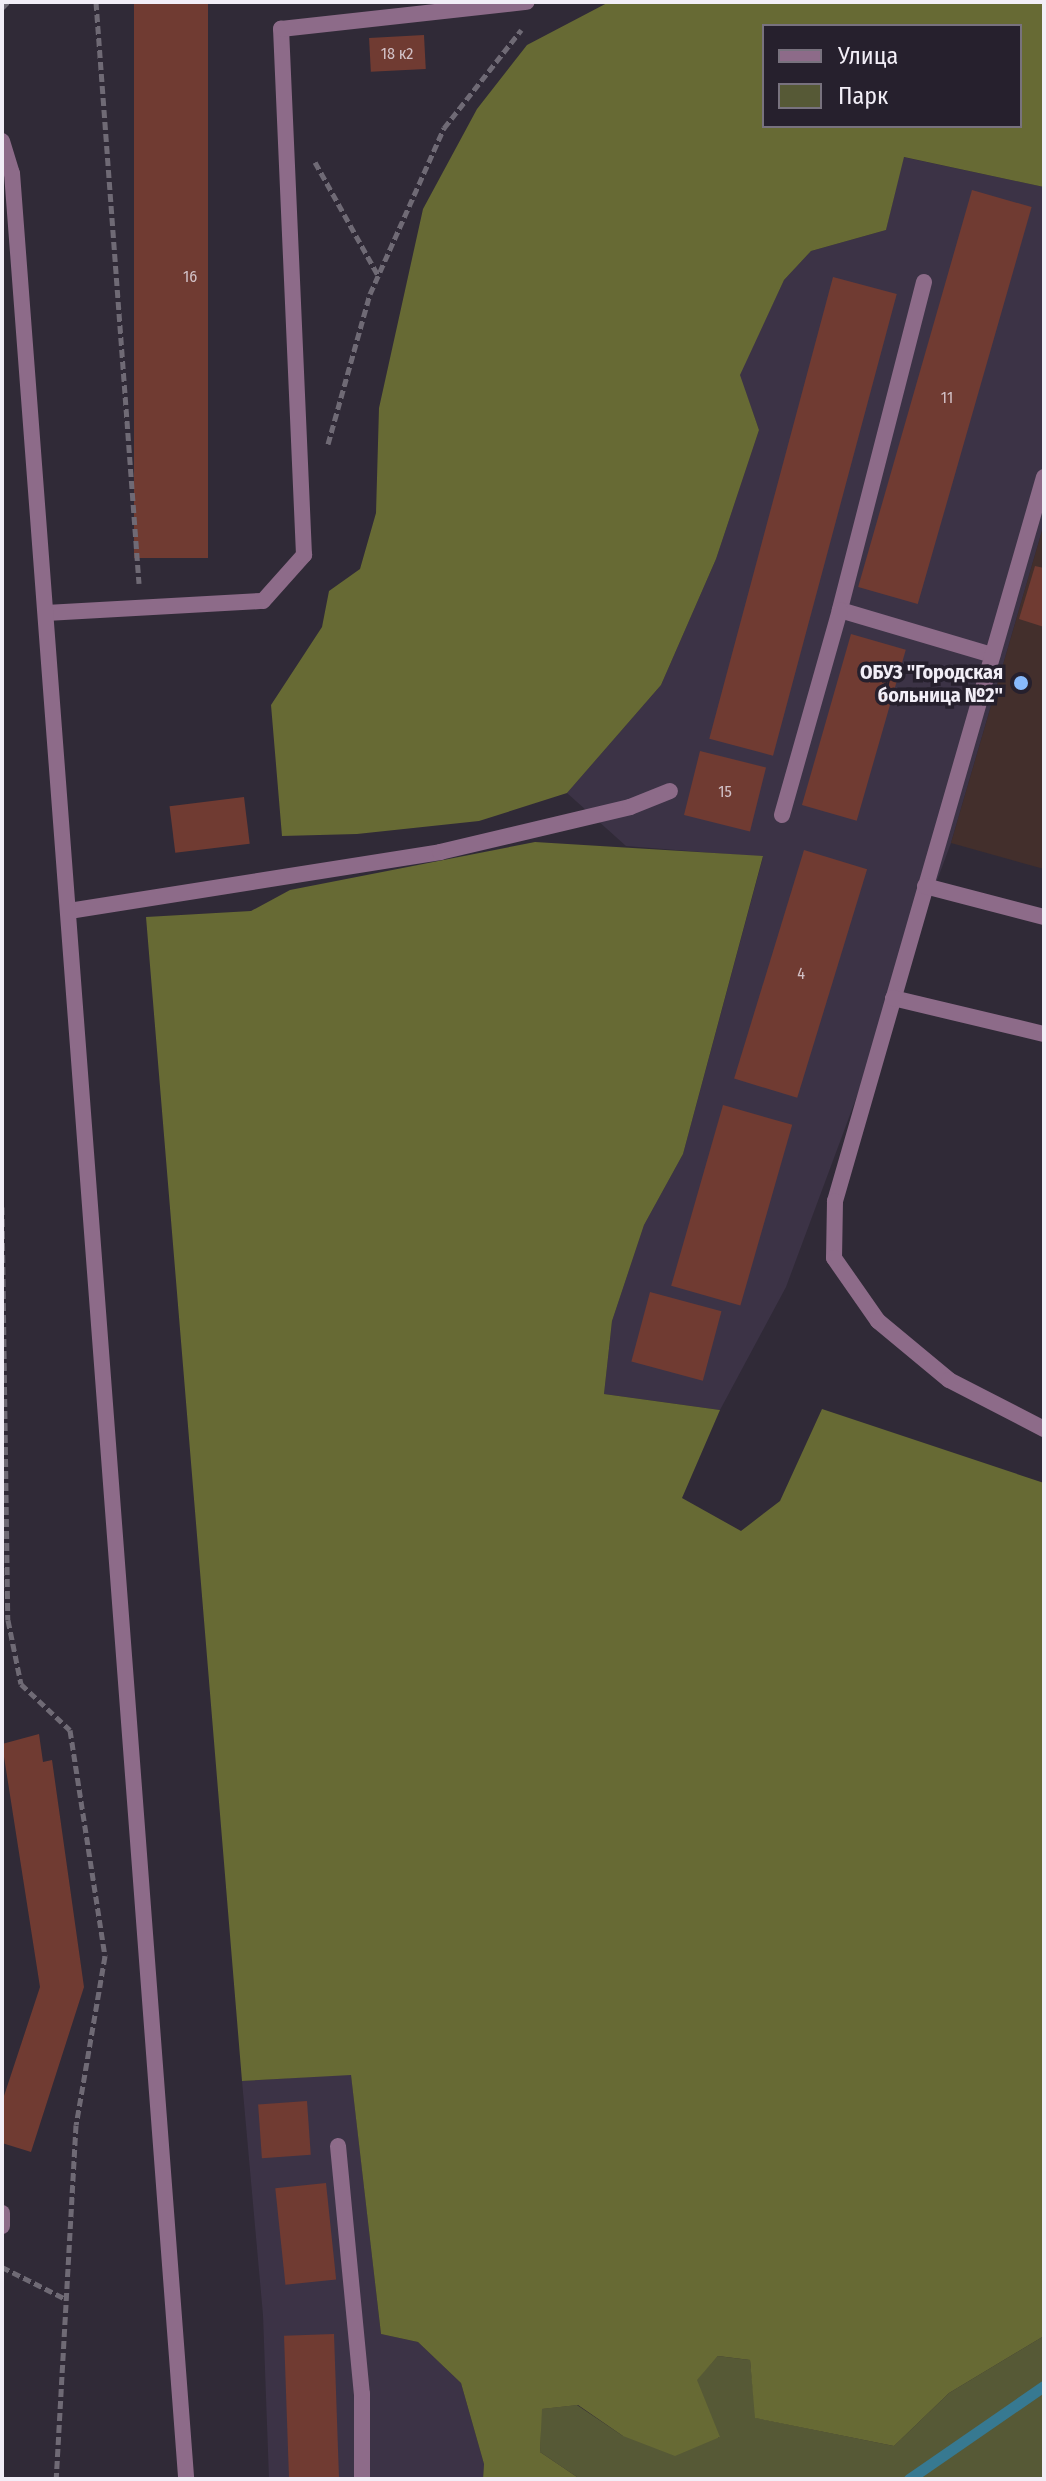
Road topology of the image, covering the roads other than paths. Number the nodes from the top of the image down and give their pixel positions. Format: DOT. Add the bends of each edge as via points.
graph roads {
  1 [pos="527,2"];
  2 [pos="2,141"];
  3 [pos="924,282"];
  4 [pos="1044,477"];
  5 [pos="840,610"];
  6 [pos="46,613"];
  7 [pos="992,655"];
  8 [pos="670,791"];
  9 [pos="782,815"];
  10 [pos="925,886"];
  11 [pos="69,911"];
  12 [pos="1044,917"];
  13 [pos="893,998"];
  14 [pos="1044,1034"];
  15 [pos="1044,1429"];
  16 [pos="338,2146"];
  17 [pos="2,2213"];
  18 [pos="2,2226"];
  19 [pos="186,2479"];
  20 [pos="362,2479"];
  1 -- 6 [label="street" via="281,29 304,555 263,601"];
  2 -- 6 [label="street" via="12,173"];
  3 -- 5 [label="street"];
  4 -- 7 [label="street"];
  5 -- 7 [label="street"];
  5 -- 9 [label="street"];
  6 -- 11 [label="street"];
  7 -- 10 [label="street"];
  8 -- 11 [label="street" via="630,807 440,852"];
  10 -- 12 [label="street"];
  10 -- 13 [label="street"];
  11 -- 19 [label="street"];
  13 -- 14 [label="street"];
  13 -- 15 [label="street" via="835,1201 834,1258 878,1321 949,1380"];
  16 -- 20 [label="street" via="362,2394"];
  17 -- 18 [label="street"];
}
